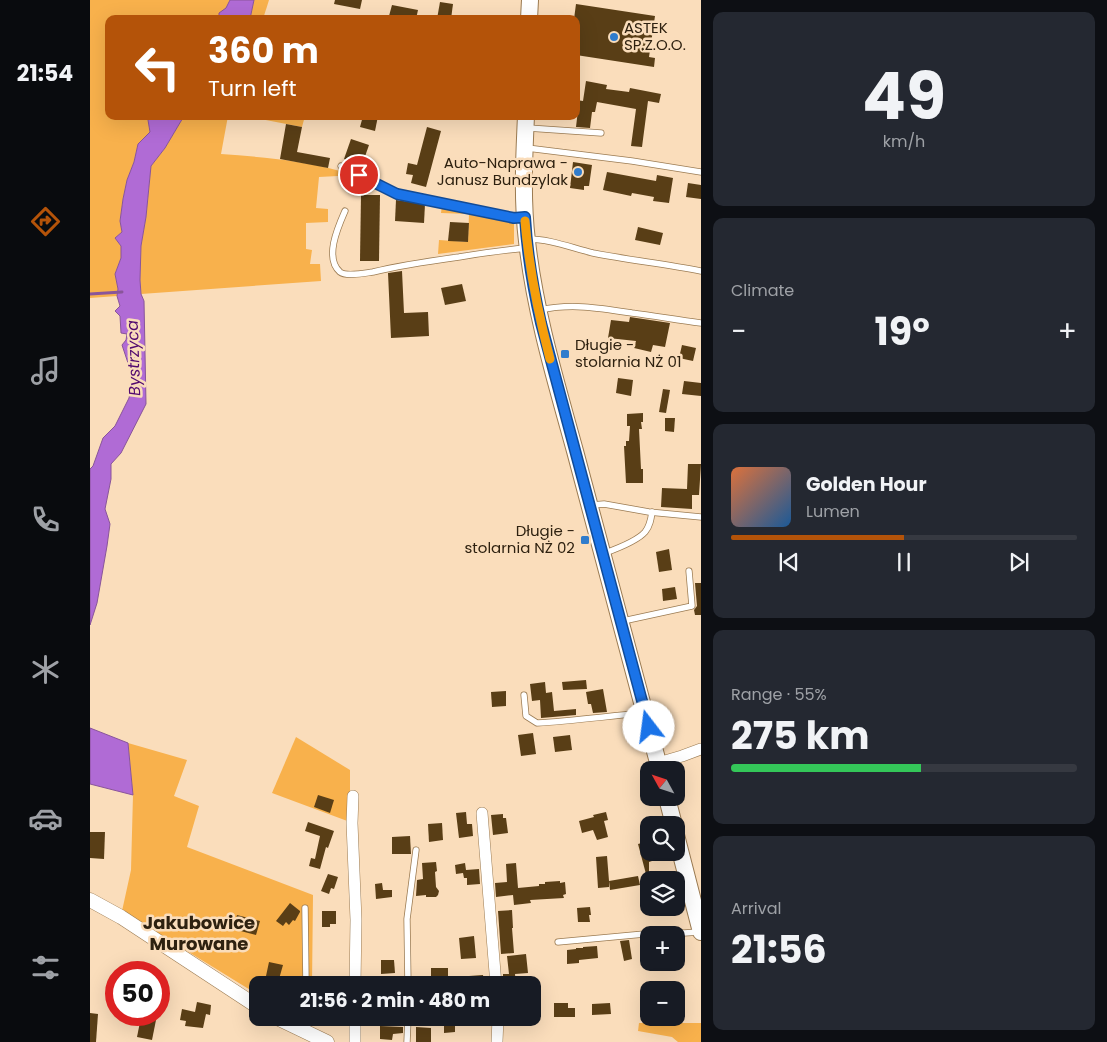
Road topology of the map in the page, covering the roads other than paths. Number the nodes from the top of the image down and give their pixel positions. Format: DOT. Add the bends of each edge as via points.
graph roads {
  1 [pos="530,0"];
  2 [pos="529,15"];
  3 [pos="526,122"];
  4 [pos="601,133"];
  5 [pos="525,148"];
  6 [pos="340,166"];
  7 [pos="701,172"];
  8 [pos="345,211"];
  9 [pos="525,217"];
  10 [pos="527,244"];
  11 [pos="701,271"];
  12 [pos="538,310"];
  13 [pos="701,323"];
  14 [pos="590,506"];
  15 [pos="652,512"];
  16 [pos="701,517"];
  17 [pos="603,554"];
  18 [pos="689,571"];
  19 [pos="621,622"];
  20 [pos="524,695"];
  21 [pos="645,713"];
  22 [pos="701,749"];
  23 [pos="657,761"];
  24 [pos="672,761"];
  25 [pos="353,796"];
  26 [pos="482,813"];
  27 [pos="416,850"];
  28 [pos="683,861"];
  29 [pos="90,900"];
  30 [pos="305,908"];
  31 [pos="701,932"];
  32 [pos="558,942"];
  33 [pos="306,976"];
  34 [pos="355,976"];
  35 [pos="408,976"];
  36 [pos="495,976"];
  37 [pos="249,1001"];
  38 [pos="307,1026"];
  39 [pos="355,1026"];
  40 [pos="408,1026"];
  41 [pos="498,1026"];
  42 [pos="327,1042"];
  43 [pos="355,1042"];
  44 [pos="407,1042"];
  45 [pos="497,1042"];
  1 -- 2 [label="main road"];
  3 -- 4 [label="lane"];
  3 -- 5 [label="main road"];
  5 -- 7 [label="lane"];
  5 -- 9 [label="main road"];
  6 -- 9 [label="lane" via="397,194 514,218"];
  8 -- 10 [label="lane" via="335,234 333,253 334,262 342,274 369,273"];
  9 -- 10 [label="main road"];
  10 -- 11 [label="lane" via="537,239 594,253"];
  10 -- 12 [label="main road"];
  12 -- 13 [label="lane" via="574,306 600,308"];
  12 -- 14 [label="main road"];
  14 -- 15 [label="lane" via="604,504"];
  14 -- 17 [label="main road"];
  15 -- 16 [label="lane"];
  15 -- 17 [label="lane" via="645,532"];
  17 -- 19 [label="main road"];
  18 -- 19 [label="lane" via="692,606"];
  19 -- 21 [label="main road"];
  20 -- 21 [label="lane" via="526,716 537,723"];
  21 -- 23 [label="main road"];
  22 -- 24 [label="street"];
  25 -- 34 [label="street"];
  26 -- 36 [label="street"];
  27 -- 35 [label="lane" via="406,919"];
  28 -- 31 [label="main road"];
  29 -- 37 [label="street" via="121,916"];
  30 -- 33 [label="lane"];
  31 -- 32 [label="lane"];
  38 -- 42 [label="street"];
  39 -- 43 [label="street"];
  40 -- 44 [label="lane"];
  41 -- 45 [label="street"];
}
